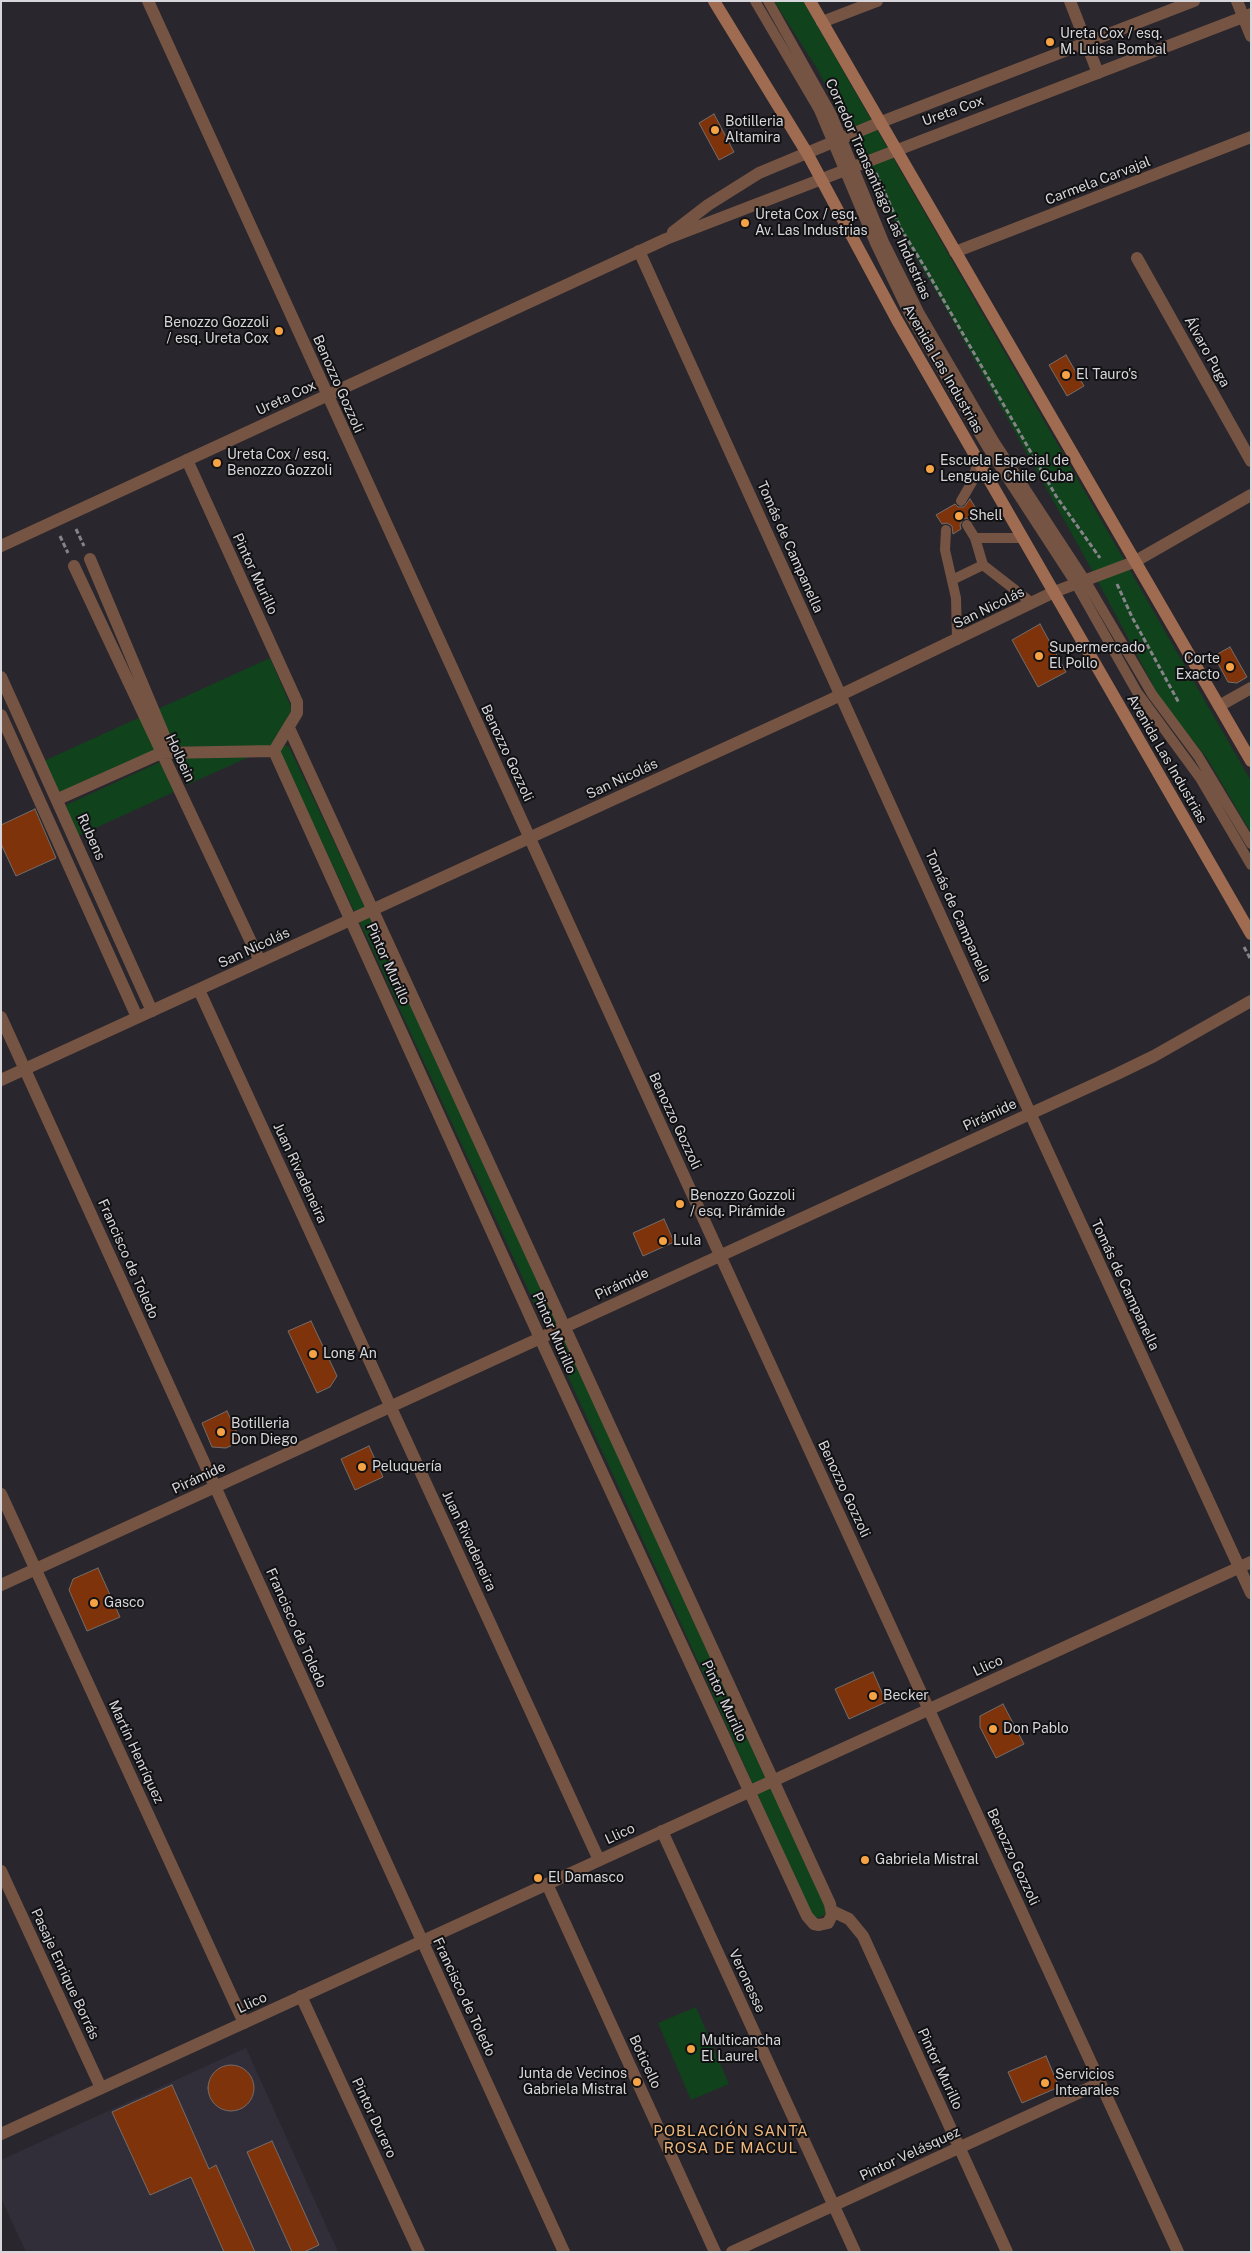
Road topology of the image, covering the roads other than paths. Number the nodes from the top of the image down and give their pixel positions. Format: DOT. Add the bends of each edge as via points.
graph roads {
  1 [pos="148,1"];
  2 [pos="714,1"];
  3 [pos="756,1"];
  4 [pos="768,1"];
  5 [pos="810,1"];
  6 [pos="877,1"];
  7 [pos="1070,1"];
  8 [pos="1194,1"];
  9 [pos="1237,1"];
  10 [pos="1247,15"];
  11 [pos="822,22"];
  12 [pos="1251,36"];
  13 [pos="1086,42"];
  14 [pos="1098,73"];
  15 [pos="881,122"];
  16 [pos="1251,137"];
  17 [pos="838,140"];
  18 [pos="897,148"];
  19 [pos="807,153"];
  20 [pos="850,168"];
  21 [pos="821,180"];
  22 [pos="666,239"];
  23 [pos="639,251"];
  24 [pos="955,252"];
  25 [pos="1137,258"];
  26 [pos="327,396"];
  27 [pos="187,460"];
  28 [pos="978,461"];
  29 [pos="1251,461"];
  30 [pos="1251,496"];
  31 [pos="961,500"];
  32 [pos="967,525"];
  33 [pos="946,530"];
  34 [pos="974,538"];
  35 [pos="1022,538"];
  36 [pos="2,544"];
  37 [pos="90,559"];
  38 [pos="1134,562"];
  39 [pos="983,565"];
  40 [pos="74,566"];
  41 [pos="952,580"];
  42 [pos="1081,582"];
  43 [pos="1054,592"];
  44 [pos="1032,603"];
  45 [pos="957,640"];
  46 [pos="1,677"];
  47 [pos="1251,688"];
  48 [pos="841,695"];
  49 [pos="1219,706"];
  50 [pos="1,715"];
  51 [pos="289,728"];
  52 [pos="274,751"];
  53 [pos="166,753"];
  54 [pos="1251,761"];
  55 [pos="58,799"];
  56 [pos="529,838"];
  57 [pos="1251,844"];
  58 [pos="1251,864"];
  59 [pos="373,910"];
  60 [pos="351,920"];
  61 [pos="1251,934"];
  62 [pos="260,962"];
  63 [pos="199,990"];
  64 [pos="1251,1002"];
  65 [pos="152,1011"];
  66 [pos="1,1017"];
  67 [pos="137,1017"];
  68 [pos="25,1069"];
  69 [pos="1,1080"];
  70 [pos="1030,1113"];
  71 [pos="720,1255"];
  72 [pos="564,1327"];
  73 [pos="540,1338"];
  74 [pos="390,1406"];
  75 [pos="215,1487"];
  76 [pos="1,1494"];
  77 [pos="1251,1562"];
  78 [pos="1239,1567"];
  79 [pos="36,1569"];
  80 [pos="1,1585"];
  81 [pos="1251,1593"];
  82 [pos="928,1709"];
  83 [pos="773,1780"];
  84 [pos="749,1792"];
  85 [pos="662,1831"];
  86 [pos="599,1860"];
  87 [pos="1,1871"];
  88 [pos="547,1884"];
  89 [pos="832,1911"];
  90 [pos="422,1941"];
  91 [pos="301,1996"];
  92 [pos="244,2023"];
  93 [pos="1100,2083"];
  94 [pos="101,2088"];
  95 [pos="1,2134"];
  96 [pos="960,2147"];
  97 [pos="833,2205"];
  98 [pos="419,2252"];
  99 [pos="564,2252"];
  100 [pos="715,2252"];
  101 [pos="732,2252"];
  102 [pos="855,2252"];
  103 [pos="1008,2252"];
  104 [pos="1178,2252"];
  1 -- 26 [label="street, Benozzo Gozzoli"];
  2 -- 19 [label="main road, Avenida Las Industrias"];
  3 -- 17 [label="lane, Corredor Transantiago Las Industrias"];
  4 -- 17 [label="lane, Corredor Transantiago Las Industrias" via="812,76"];
  5 -- 11 [label="main road"];
  6 -- 11 [label="street"];
  7 -- 13 [label="street"];
  8 -- 13 [label="street, Ureta Cox"];
  9 -- 10 [label="street"];
  10 -- 12 [label="street"];
  10 -- 14 [label="street, Ureta Cox"];
  11 -- 15 [label="main road"];
  13 -- 14 [label="street"];
  13 -- 15 [label="street, Ureta Cox"];
  14 -- 18 [label="street, Ureta Cox"];
  15 -- 17 [label="street, Ureta Cox"];
  15 -- 18 [label="main road"];
  16 -- 24 [label="street, Carmela Carvajal"];
  17 -- 19 [label="street, Ureta Cox"];
  17 -- 20 [label="lane, Corredor Transantiago Las Industrias"];
  18 -- 20 [label="street, Ureta Cox"];
  18 -- 24 [label="main road"];
  19 -- 21 [label="main road, Avenida Las Industrias"];
  19 -- 22 [label="street, Ureta Cox" via="736,186"];
  20 -- 21 [label="street, Ureta Cox"];
  20 -- 42 [label="lane, Corredor Transantiago Las Industrias" via="874,242 909,314 991,454"];
  21 -- 22 [label="street, Ureta Cox"];
  21 -- 28 [label="main road, Avenida Las Industrias"];
  22 -- 23 [label="street, Ureta Cox"];
  23 -- 26 [label="street, Ureta Cox"];
  23 -- 48 [label="street, Tomás de Campanella"];
  24 -- 38 [label="main road"];
  25 -- 29 [label="street, Álvaro Puga"];
  26 -- 27 [label="street, Ureta Cox"];
  26 -- 56 [label="street, Benozzo Gozzoli"];
  27 -- 36 [label="street, Ureta Cox"];
  27 -- 51 [label="street, Pintor Murillo" via="297,702 297,713"];
  28 -- 31 [label="lane" via="972,482"];
  28 -- 35 [label="main road, Avenida Las Industrias"];
  30 -- 38 [label="street, San Nicolás"];
  32 -- 34 [label="lane"];
  33 -- 41 [label="lane" via="945,550"];
  34 -- 35 [label="lane"];
  34 -- 39 [label="lane"];
  35 -- 43 [label="main road, Avenida Las Industrias"];
  37 -- 53 [label="street, Holbein"];
  38 -- 42 [label="street, San Nicolás"];
  38 -- 49 [label="main road"];
  39 -- 41 [label="lane"];
  39 -- 44 [label="lane"];
  40 -- 53 [label="street, Holbein"];
  41 -- 45 [label="lane"];
  42 -- 43 [label="street, San Nicolás"];
  42 -- 57 [label="lane, Corredor Transantiago Las Industrias" via="1152,694 1198,756"];
  42 -- 58 [label="lane, Corredor Transantiago Las Industrias" via="1137,692 1200,778"];
  43 -- 44 [label="street, San Nicolás"];
  43 -- 61 [label="main road, Avenida Las Industrias"];
  44 -- 45 [label="street, San Nicolás"];
  45 -- 48 [label="street, San Nicolás"];
  46 -- 55 [label="street, Rubens"];
  47 -- 49 [label="street"];
  48 -- 56 [label="street, San Nicolás"];
  48 -- 70 [label="street, Tomás de Campanella"];
  49 -- 54 [label="main road"];
  50 -- 67 [label="street"];
  51 -- 52 [label="street, Pintor Murillo"];
  51 -- 59 [label="street, Pintor Murillo"];
  52 -- 53 [label="street"];
  52 -- 60 [label="street, Pintor Murillo"];
  53 -- 55 [label="street"];
  53 -- 62 [label="street, Holbein"];
  55 -- 65 [label="street, Rubens"];
  56 -- 59 [label="street, San Nicolás"];
  56 -- 71 [label="street, Benozzo Gozzoli"];
  59 -- 60 [label="street, San Nicolás"];
  59 -- 72 [label="street, Pintor Murillo"];
  60 -- 62 [label="street, San Nicolás"];
  60 -- 73 [label="street, Pintor Murillo"];
  62 -- 63 [label="street, San Nicolás"];
  63 -- 65 [label="street, San Nicolás"];
  63 -- 74 [label="street, Juan Rivadeneira"];
  64 -- 70 [label="street, Pirámide" via="1154,1056"];
  65 -- 67 [label="street, San Nicolás"];
  66 -- 68 [label="street, Francisco de Toledo"];
  67 -- 68 [label="street, San Nicolás"];
  68 -- 69 [label="street, San Nicolás"];
  68 -- 75 [label="street, Francisco de Toledo"];
  70 -- 71 [label="street, Pirámide"];
  70 -- 78 [label="street, Tomás de Campanella"];
  71 -- 72 [label="street, Pirámide"];
  71 -- 82 [label="street, Benozzo Gozzoli"];
  72 -- 73 [label="street, Pirámide"];
  72 -- 83 [label="street, Pintor Murillo"];
  73 -- 74 [label="street, Pirámide"];
  73 -- 84 [label="street, Pintor Murillo"];
  74 -- 75 [label="street, Pirámide"];
  74 -- 86 [label="street, Juan Rivadeneira"];
  75 -- 79 [label="street, Pirámide"];
  75 -- 90 [label="street, Francisco de Toledo"];
  76 -- 79 [label="street, Martín Henríquez"];
  77 -- 78 [label="street, Llico"];
  78 -- 81 [label="street, Tomás de Campanella"];
  78 -- 82 [label="street, Llico"];
  79 -- 80 [label="street, Pirámide"];
  79 -- 92 [label="street, Martín Henríquez"];
  82 -- 83 [label="street, Llico"];
  82 -- 93 [label="street, Benozzo Gozzoli"];
  83 -- 84 [label="street, Llico"];
  83 -- 89 [label="street, Pintor Murillo"];
  84 -- 85 [label="street, Llico"];
  84 -- 89 [label="street, Pintor Murillo" via="810,1921 824,1924 831,1919"];
  85 -- 86 [label="street, Llico"];
  85 -- 97 [label="street, Veronesse"];
  86 -- 88 [label="street, Llico"];
  87 -- 94 [label="street, Pasaje Enrique Borrás"];
  88 -- 90 [label="street, Llico"];
  88 -- 100 [label="street, Boticello"];
  89 -- 96 [label="street, Pintor Murillo" via="849,1919 859,1930"];
  90 -- 91 [label="street, Llico"];
  90 -- 99 [label="street, Francisco de Toledo"];
  91 -- 92 [label="street, Llico"];
  91 -- 98 [label="street, Pintor Durero"];
  92 -- 94 [label="street, Llico"];
  93 -- 96 [label="street, Pintor Velásquez"];
  93 -- 104 [label="street, Benozzo Gozzoli"];
  94 -- 95 [label="street, Llico"];
  96 -- 97 [label="street, Pintor Velásquez"];
  96 -- 103 [label="street, Pintor Murillo"];
  97 -- 101 [label="street, Pintor Velásquez"];
  97 -- 102 [label="street, Veronesse"];
}
